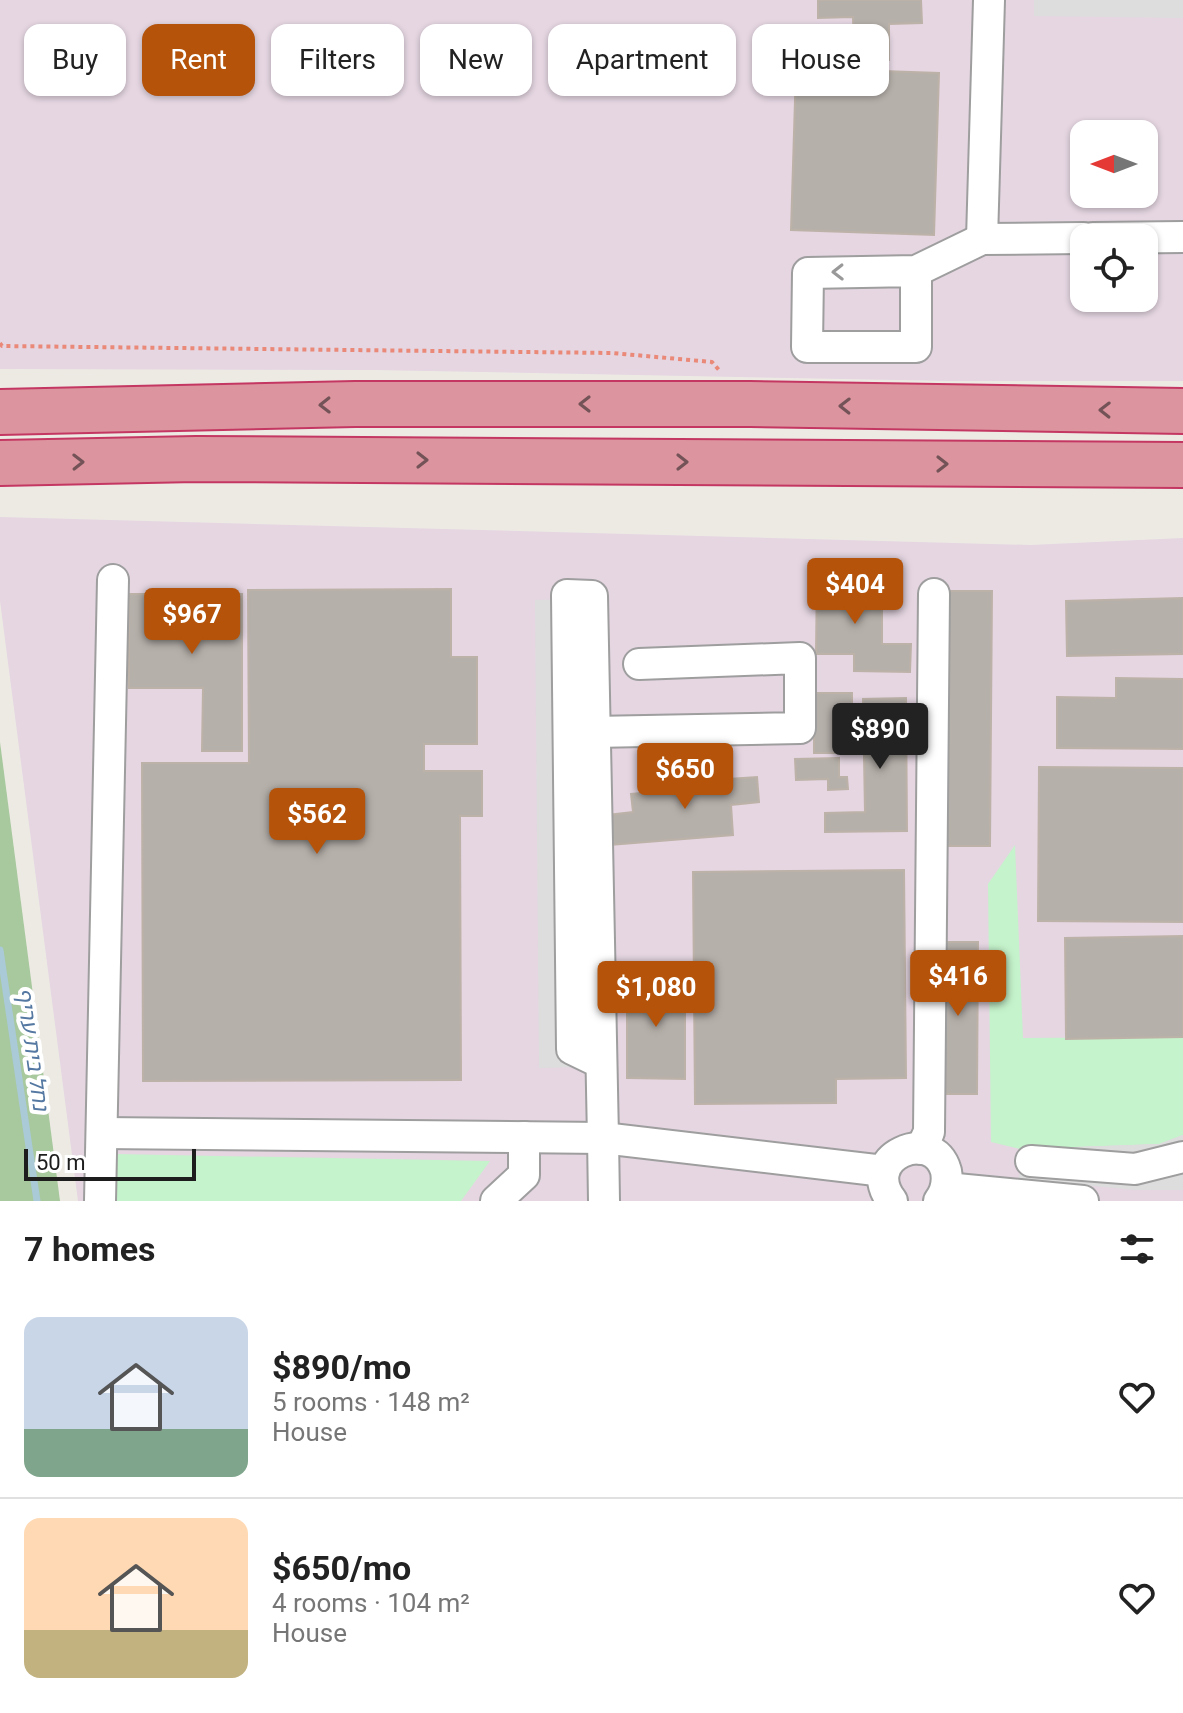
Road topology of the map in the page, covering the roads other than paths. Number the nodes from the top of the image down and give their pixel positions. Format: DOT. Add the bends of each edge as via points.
graph roads {
  1 [pos="989,0"];
  2 [pos="1158,237"];
  3 [pos="1183,237"];
  4 [pos="1070,238"];
  5 [pos="982,239"];
  6 [pos="916,271"];
  7 [pos="1183,411"];
  8 [pos="0,412"];
  9 [pos="0,463"];
  10 [pos="1183,465"];
  11 [pos="113,580"];
  12 [pos="934,594"];
  13 [pos="639,664"];
  14 [pos="593,732"];
  15 [pos="601,1063"];
  16 [pos="102,1133"];
  17 [pos="524,1137"];
  18 [pos="603,1138"];
  19 [pos="921,1149"];
  20 [pos="1183,1157"];
  21 [pos="1031,1161"];
  22 [pos="884,1171"];
  23 [pos="943,1194"];
  24 [pos="982,1196"];
  25 [pos="100,1201"];
  26 [pos="496,1201"];
  27 [pos="604,1201"];
  28 [pos="892,1201"];
  29 [pos="1083,1201"];
  1 -- 5 [label="lane"];
  2 -- 3 [label="lane"];
  4 -- 5 [label="lane"];
  5 -- 6 [label="lane"];
  7 -- 8 [label="highway, one-way" via="355,404"];
  9 -- 10 [label="highway, one-way" via="228,459"];
  11 -- 16 [label="lane"];
  12 -- 19 [label="lane" via="929,1132"];
  13 -- 14 [label="lane" via="800,658 800,728"];
  14 -- 15 [label="lane"];
  14 -- 15 [label="lane" via="592,596 567,595 572,1049"];
  15 -- 18 [label="lane"];
  16 -- 17 [label="lane"];
  16 -- 25 [label="lane"];
  17 -- 18 [label="lane"];
  17 -- 26 [label="lane" via="524,1175"];
  18 -- 22 [label="lane"];
  18 -- 27 [label="lane"];
  19 -- 22 [label="lane" via="896,1154"];
  19 -- 23 [label="lane" via="932,1152 944,1166"];
  20 -- 21 [label="lane" via="1135,1169"];
  22 -- 28 [label="lane"];
  23 -- 24 [label="lane"];
  24 -- 29 [label="lane"];
}
